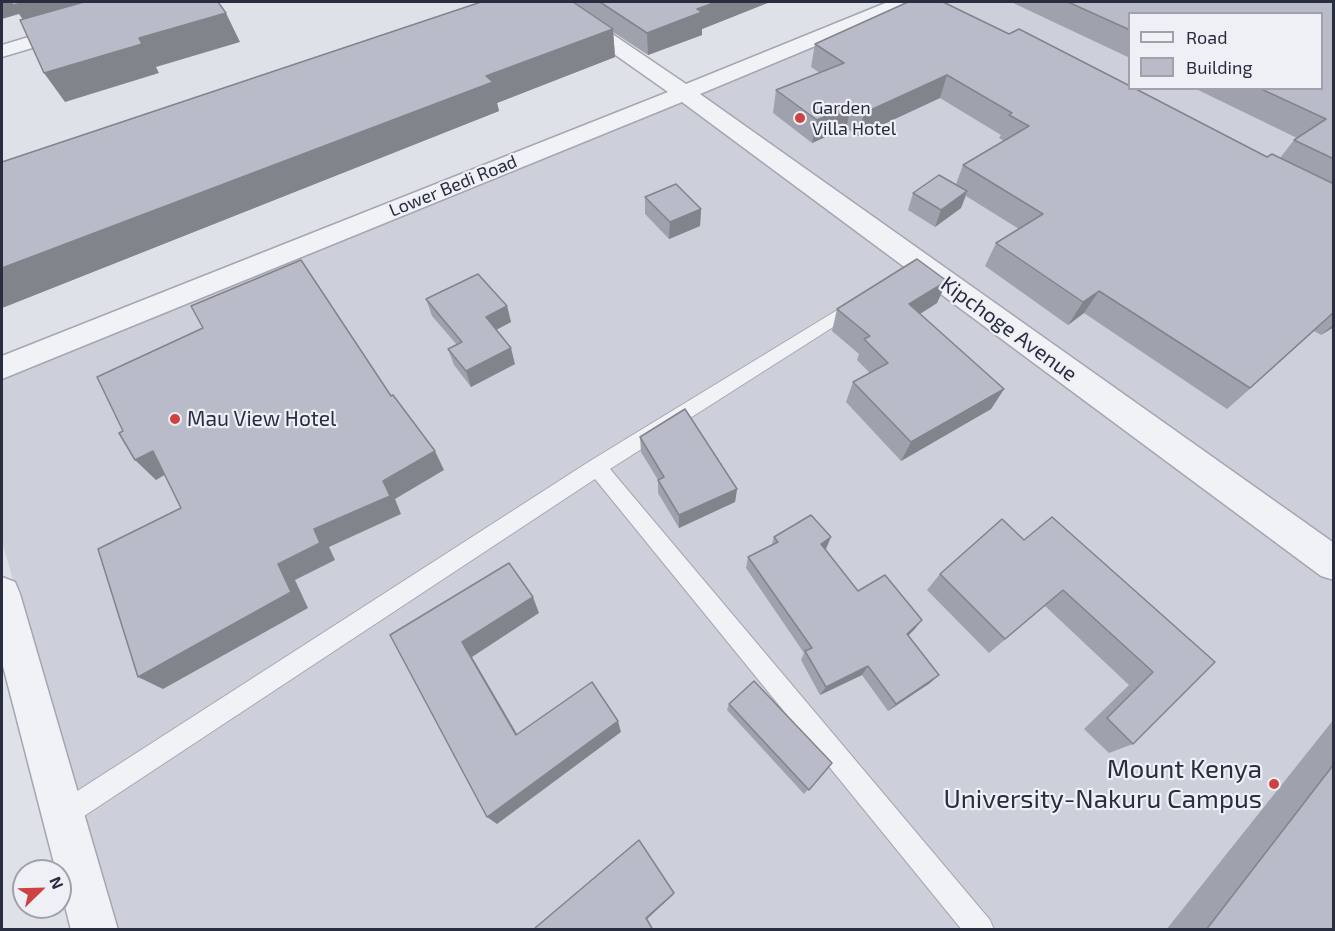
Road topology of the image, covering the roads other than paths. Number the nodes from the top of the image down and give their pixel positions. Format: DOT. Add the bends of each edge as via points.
graph roads {
  1 [pos="553,2"];
  2 [pos="904,2"];
  3 [pos="91,24"];
  4 [pos="2,51"];
  5 [pos="684,93"];
  6 [pos="870,296"];
  7 [pos="2,368"];
  8 [pos="597,467"];
  9 [pos="1334,564"];
  10 [pos="2,594"];
  11 [pos="63,815"];
  12 [pos="95,930"];
  13 [pos="980,930"];
  1 -- 5 [label="street, Kipchoge Avenue"];
  2 -- 5 [label="street, Lower Bedi Road"];
  3 -- 4 [label="street"];
  5 -- 7 [label="street, Lower Bedi Road"];
  5 -- 9 [label="street, Kipchoge Avenue" via="910,271"];
  6 -- 8 [label="lane"];
  8 -- 11 [label="lane"];
  8 -- 13 [label="lane"];
  10 -- 11 [label="street"];
  11 -- 12 [label="street"];
}
